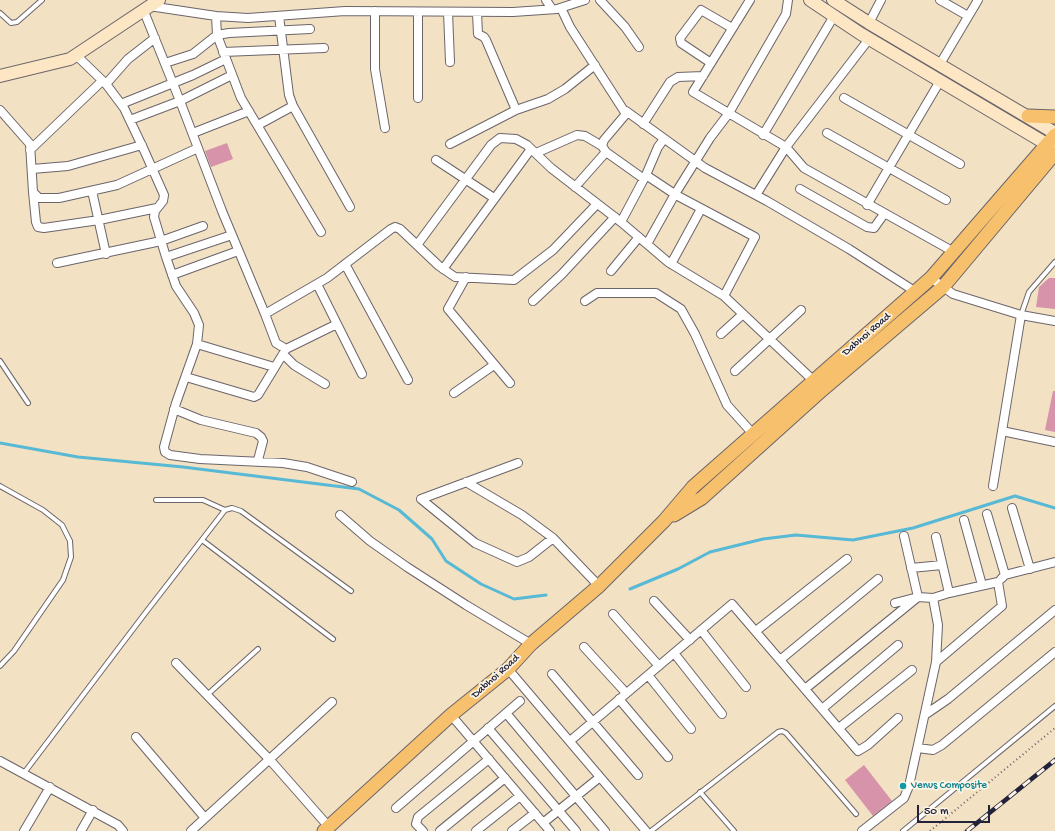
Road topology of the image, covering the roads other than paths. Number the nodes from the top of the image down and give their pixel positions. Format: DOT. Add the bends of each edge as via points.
graph roads {
  1 [pos="42,0"];
  2 [pos="546,0"];
  3 [pos="585,0"];
  4 [pos="600,0"];
  5 [pos="750,0"];
  6 [pos="788,0"];
  7 [pos="810,0"];
  8 [pos="833,0"];
  9 [pos="881,0"];
  10 [pos="940,0"];
  11 [pos="978,0"];
  12 [pos="150,5"];
  13 [pos="561,8"];
  14 [pos="552,9"];
  15 [pos="374,11"];
  16 [pos="418,12"];
  17 [pos="448,12"];
  18 [pos="0,13"];
  19 [pos="478,13"];
  20 [pos="216,16"];
  21 [pos="279,16"];
  22 [pos="834,16"];
  23 [pos="968,16"];
  24 [pos="869,23"];
  25 [pos="310,28"];
  26 [pos="732,28"];
  27 [pos="281,29"];
  28 [pos="217,35"];
  29 [pos="155,38"];
  30 [pos="869,39"];
  31 [pos="639,47"];
  32 [pos="283,48"];
  33 [pos="324,48"];
  34 [pos="76,55"];
  35 [pos="224,55"];
  36 [pos="450,62"];
  37 [pos="711,62"];
  38 [pos="165,63"];
  39 [pos="940,64"];
  40 [pos="595,65"];
  41 [pos="232,75"];
  42 [pos="0,76"];
  43 [pos="703,76"];
  44 [pos="940,81"];
  45 [pos="104,82"];
  46 [pos="173,82"];
  47 [pos="418,98"];
  48 [pos="844,98"];
  49 [pos="180,101"];
  50 [pos="121,104"];
  51 [pos="293,106"];
  52 [pos="0,110"];
  53 [pos="516,110"];
  54 [pos="249,111"];
  55 [pos="626,111"];
  56 [pos="729,113"];
  57 [pos="1028,116"];
  58 [pos="1055,117"];
  59 [pos="130,120"];
  60 [pos="643,124"];
  61 [pos="258,125"];
  62 [pos="385,128"];
  63 [pos="193,133"];
  64 [pos="827,133"];
  65 [pos="909,134"];
  66 [pos="763,135"];
  67 [pos="664,139"];
  68 [pos="1054,143"];
  69 [pos="142,144"];
  70 [pos="450,144"];
  71 [pos="786,147"];
  72 [pos="198,148"];
  73 [pos="604,149"];
  74 [pos="30,150"];
  75 [pos="533,151"];
  76 [pos="436,160"];
  77 [pos="695,161"];
  78 [pos="960,164"];
  79 [pos="889,167"];
  80 [pos="32,169"];
  81 [pos="152,169"];
  82 [pos="645,177"];
  83 [pos="466,179"];
  84 [pos="576,187"];
  85 [pos="800,189"];
  86 [pos="92,191"];
  87 [pos="33,192"];
  88 [pos="675,194"];
  89 [pos="756,195"];
  90 [pos="494,198"];
  91 [pos="946,200"];
  92 [pos="597,204"];
  93 [pos="867,205"];
  94 [pos="350,207"];
  95 [pos="157,208"];
  96 [pos="701,209"];
  97 [pos="884,214"];
  98 [pos="99,220"];
  99 [pos="618,220"];
  100 [pos="203,226"];
  101 [pos="321,232"];
  102 [pos="232,235"];
  103 [pos="639,237"];
  104 [pos="161,241"];
  105 [pos="647,244"];
  106 [pos="417,245"];
  107 [pos="238,251"];
  108 [pos="954,252"];
  109 [pos="106,254"];
  110 [pos="166,257"];
  111 [pos="1055,262"];
  112 [pos="58,263"];
  113 [pos="345,264"];
  114 [pos="671,264"];
  115 [pos="443,269"];
  116 [pos="611,271"];
  117 [pos="172,275"];
  118 [pos="466,277"];
  119 [pos="931,278"];
  120 [pos="316,284"];
  121 [pos="943,287"];
  122 [pos="916,292"];
  123 [pos="724,296"];
  124 [pos="533,301"];
  125 [pos="585,301"];
  126 [pos="801,310"];
  127 [pos="265,314"];
  128 [pos="742,314"];
  129 [pos="1021,315"];
  130 [pos="1055,321"];
  131 [pos="337,324"];
  132 [pos="721,334"];
  133 [pos="769,339"];
  134 [pos="198,344"];
  135 [pos="284,352"];
  136 [pos="0,361"];
  137 [pos="494,365"];
  138 [pos="274,367"];
  139 [pos="735,371"];
  140 [pos="362,374"];
  141 [pos="186,377"];
  142 [pos="408,380"];
  143 [pos="510,383"];
  144 [pos="325,384"];
  145 [pos="818,385"];
  146 [pos="454,393"];
  147 [pos="28,403"];
  148 [pos="174,409"];
  149 [pos="1002,431"];
  150 [pos="754,435"];
  151 [pos="1055,442"];
  152 [pos="258,460"];
  153 [pos="518,463"];
  154 [pos="352,482"];
  155 [pos="466,482"];
  156 [pos="0,486"];
  157 [pos="993,486"];
  158 [pos="156,500"];
  159 [pos="1012,508"];
  160 [pos="225,510"];
  161 [pos="987,514"];
  162 [pos="340,515"];
  163 [pos="964,520"];
  164 [pos="664,521"];
  165 [pos="904,536"];
  166 [pos="936,537"];
  167 [pos="553,538"];
  168 [pos="202,540"];
  169 [pos="848,559"];
  170 [pos="1055,562"];
  171 [pos="942,565"];
  172 [pos="911,568"];
  173 [pos="1030,569"];
  174 [pos="1005,575"];
  175 [pos="878,579"];
  176 [pos="998,582"];
  177 [pos="982,585"];
  178 [pos="599,586"];
  179 [pos="351,591"];
  180 [pos="949,593"];
  181 [pos="918,597"];
  182 [pos="933,598"];
  183 [pos="654,602"];
  184 [pos="894,603"];
  185 [pos="1055,610"];
  186 [pos="613,614"];
  187 [pos="701,630"];
  188 [pos="756,632"];
  189 [pos="333,639"];
  190 [pos="690,640"];
  191 [pos="531,644"];
  192 [pos="898,645"];
  193 [pos="584,647"];
  194 [pos="258,649"];
  195 [pos="1055,652"];
  196 [pos="674,654"];
  197 [pos="780,660"];
  198 [pos="936,662"];
  199 [pos="176,663"];
  200 [pos="0,666"];
  201 [pos="659,666"];
  202 [pos="508,668"];
  203 [pos="912,670"];
  204 [pos="552,674"];
  205 [pos="648,675"];
  206 [pos="746,687"];
  207 [pos="805,689"];
  208 [pos="626,693"];
  209 [pos="207,695"];
  210 [pos="619,699"];
  211 [pos="520,701"];
  212 [pos="332,702"];
  213 [pos="1055,706"];
  214 [pos="822,709"];
  215 [pos="506,713"];
  216 [pos="722,714"];
  217 [pos="926,714"];
  218 [pos="451,715"];
  219 [pos="898,718"];
  220 [pos="592,721"];
  221 [pos="488,728"];
  222 [pos="839,728"];
  223 [pos="691,729"];
  224 [pos="136,737"];
  225 [pos="473,740"];
  226 [pos="570,741"];
  227 [pos="918,748"];
  228 [pos="668,756"];
  229 [pos="489,759"];
  230 [pos="270,760"];
  231 [pos="0,761"];
  232 [pos="24,773"];
  233 [pos="638,775"];
  234 [pos="504,778"];
  235 [pos="600,778"];
  236 [pos="50,787"];
  237 [pos="700,792"];
  238 [pos="520,796"];
  239 [pos="577,796"];
  240 [pos="396,808"];
  241 [pos="93,810"];
  242 [pos="558,811"];
  243 [pos="535,813"];
  244 [pos="856,814"];
  245 [pos="205,818"];
  246 [pos="543,823"];
  247 [pos="327,829"];
  248 [pos="24,831"];
  249 [pos="81,831"];
  250 [pos="123,831"];
  251 [pos="191,831"];
  252 [pos="423,831"];
  253 [pos="440,831"];
  254 [pos="476,831"];
  255 [pos="512,831"];
  256 [pos="550,831"];
  257 [pos="576,831"];
  258 [pos="606,831"];
  259 [pos="646,831"];
  260 [pos="651,831"];
  261 [pos="734,831"];
  262 [pos="862,831"];
  263 [pos="903,831"];
  1 -- 18 [label="lane" via="17,22 11,24"];
  2 -- 14 [label="street"];
  3 -- 13 [label="street"];
  4 -- 31 [label="street"];
  5 -- 26 [label="street"];
  6 -- 56 [label="street" via="786,14"];
  7 -- 22 [label="street"];
  8 -- 24 [label="street"];
  9 -- 24 [label="street"];
  10 -- 23 [label="street"];
  11 -- 23 [label="street"];
  12 -- 20 [label="street"];
  12 -- 29 [label="street"];
  12 -- 34 [label="street"];
  13 -- 14 [label="street"];
  13 -- 40 [label="street" via="570,27"];
  14 -- 19 [label="street"];
  15 -- 16 [label="street"];
  15 -- 21 [label="street"];
  15 -- 62 [label="street" via="375,69"];
  16 -- 17 [label="street"];
  16 -- 47 [label="street"];
  17 -- 19 [label="street"];
  17 -- 36 [label="street"];
  19 -- 53 [label="street" via="478,34 486,40"];
  20 -- 21 [label="street"];
  20 -- 28 [label="street"];
  21 -- 27 [label="street"];
  22 -- 30 [label="street"];
  22 -- 66 [label="street"];
  23 -- 39 [label="street"];
  24 -- 39 [label="street"];
  25 -- 27 [label="street"];
  26 -- 37 [label="street"];
  26 -- 37 [label="street" via="701,10 680,38 681,42"];
  27 -- 28 [label="street"];
  27 -- 32 [label="street"];
  28 -- 35 [label="street"];
  28 -- 38 [label="street" via="193,54"];
  29 -- 38 [label="street"];
  29 -- 45 [label="street"];
  30 -- 44 [label="street"];
  30 -- 71 [label="street"];
  32 -- 33 [label="street"];
  32 -- 35 [label="street"];
  32 -- 51 [label="street"];
  34 -- 42 [label="street" via="70,59"];
  34 -- 45 [label="street"];
  35 -- 41 [label="street"];
  35 -- 46 [label="street"];
  37 -- 43 [label="street"];
  38 -- 46 [label="street"];
  39 -- 57 [label="street"];
  40 -- 53 [label="street" via="548,99"];
  40 -- 55 [label="street"];
  41 -- 49 [label="street"];
  41 -- 54 [label="street"];
  43 -- 56 [label="street" via="693,92"];
  43 -- 60 [label="street" via="678,77 670,82"];
  44 -- 65 [label="street"];
  44 -- 68 [label="street"];
  45 -- 50 [label="street"];
  45 -- 74 [label="street"];
  46 -- 49 [label="street"];
  46 -- 50 [label="street"];
  48 -- 65 [label="street"];
  49 -- 59 [label="street"];
  49 -- 63 [label="street"];
  50 -- 59 [label="street"];
  51 -- 61 [label="street"];
  51 -- 94 [label="street"];
  52 -- 74 [label="street" via="27,139"];
  53 -- 70 [label="street"];
  54 -- 61 [label="street"];
  54 -- 63 [label="street"];
  55 -- 60 [label="street"];
  55 -- 73 [label="street" via="625,116 604,140"];
  56 -- 66 [label="street"];
  56 -- 77 [label="street"];
  57 -- 58 [label="main road"];
  57 -- 68 [label="street"];
  59 -- 69 [label="street"];
  60 -- 67 [label="street"];
  61 -- 101 [label="street"];
  63 -- 72 [label="street"];
  64 -- 79 [label="street"];
  65 -- 78 [label="street"];
  65 -- 79 [label="street"];
  66 -- 71 [label="street"];
  67 -- 77 [label="street"];
  67 -- 82 [label="street"];
  68 -- 108 [label="main road, Dabhoi Road"];
  68 -- 121 [label="main road, Dabhoi Road"];
  69 -- 80 [label="street" via="68,166"];
  69 -- 81 [label="street"];
  71 -- 89 [label="street"];
  71 -- 93 [label="street" via="804,168"];
  72 -- 81 [label="street"];
  72 -- 102 [label="street"];
  73 -- 75 [label="street" via="586,136 577,135"];
  73 -- 82 [label="street"];
  73 -- 84 [label="street"];
  74 -- 80 [label="street"];
  75 -- 83 [label="street" via="516,139 500,138 491,145"];
  75 -- 84 [label="street"];
  75 -- 90 [label="street"];
  76 -- 83 [label="street"];
  77 -- 88 [label="street"];
  77 -- 89 [label="street"];
  79 -- 91 [label="street"];
  79 -- 93 [label="street"];
  80 -- 87 [label="street"];
  81 -- 86 [label="street" via="117,185"];
  81 -- 95 [label="street" via="164,195"];
  82 -- 88 [label="street"];
  82 -- 99 [label="street"];
  83 -- 90 [label="street"];
  83 -- 106 [label="street"];
  84 -- 92 [label="street"];
  85 -- 97 [label="street" via="867,228 874,228"];
  86 -- 87 [label="street" via="60,198 39,198"];
  86 -- 98 [label="street"];
  87 -- 98 [label="street" via="38,227"];
  88 -- 96 [label="street"];
  88 -- 105 [label="street"];
  89 -- 122 [label="street" via="849,249"];
  90 -- 115 [label="street"];
  92 -- 99 [label="street"];
  92 -- 118 [label="street" via="553,250 514,280"];
  93 -- 97 [label="street"];
  95 -- 98 [label="street"];
  95 -- 104 [label="street" via="154,217"];
  96 -- 114 [label="street"];
  96 -- 123 [label="street" via="755,237"];
  97 -- 108 [label="street"];
  98 -- 109 [label="street"];
  99 -- 103 [label="street"];
  99 -- 124 [label="street"];
  100 -- 104 [label="street"];
  102 -- 107 [label="street"];
  102 -- 110 [label="street"];
  103 -- 105 [label="street"];
  103 -- 116 [label="street"];
  104 -- 109 [label="street"];
  104 -- 110 [label="street"];
  105 -- 114 [label="street"];
  106 -- 113 [label="street" via="395,227"];
  106 -- 115 [label="street"];
  107 -- 117 [label="street"];
  107 -- 127 [label="street"];
  108 -- 119 [label="main road, Dabhoi Road"];
  109 -- 112 [label="street"];
  110 -- 117 [label="street"];
  111 -- 129 [label="lane" via="1029,292"];
  113 -- 120 [label="street"];
  113 -- 142 [label="street"];
  114 -- 123 [label="street"];
  115 -- 118 [label="street" via="455,277"];
  117 -- 134 [label="street" via="199,325"];
  118 -- 137 [label="street" via="448,309"];
  119 -- 121 [label="street"];
  119 -- 122 [label="main road, Dabhoi Road"];
  120 -- 127 [label="street"];
  120 -- 131 [label="street"];
  121 -- 129 [label="street" via="953,294"];
  121 -- 145 [label="main road, Dabhoi Road"];
  122 -- 145 [label="main road, Dabhoi Road"];
  123 -- 128 [label="street"];
  125 -- 150 [label="street" via="597,293 656,293 681,309 727,405"];
  126 -- 133 [label="street"];
  127 -- 135 [label="street" via="276,343"];
  128 -- 132 [label="street"];
  128 -- 133 [label="street"];
  129 -- 130 [label="street"];
  129 -- 149 [label="street"];
  131 -- 135 [label="street"];
  131 -- 140 [label="street"];
  133 -- 139 [label="street"];
  133 -- 145 [label="street"];
  134 -- 138 [label="street"];
  134 -- 141 [label="street"];
  135 -- 138 [label="street"];
  135 -- 144 [label="street" via="294,365"];
  136 -- 147 [label="lane"];
  137 -- 143 [label="street"];
  137 -- 146 [label="street"];
  138 -- 141 [label="street" via="258,395 254,397"];
  141 -- 148 [label="street"];
  145 -- 150 [label="main road, Dabhoi Road"];
  145 -- 164 [label="main road, Dabhoi Road" via="702,498"];
  148 -- 152 [label="street" via="201,420 256,433 263,441"];
  148 -- 152 [label="street" via="164,447 165,452 200,459"];
  149 -- 151 [label="street"];
  149 -- 157 [label="street"];
  150 -- 164 [label="main road, Dabhoi Road" via="693,487"];
  152 -- 154 [label="street" via="307,467"];
  153 -- 155 [label="street"];
  155 -- 167 [label="street" via="522,515"];
  155 -- 167 [label="street" via="421,499 475,543 517,562"];
  156 -- 200 [label="lane" via="43,510 62,525 70,541 71,557 63,580 14,651"];
  158 -- 160 [label="lane" via="203,500"];
  159 -- 173 [label="street"];
  160 -- 168 [label="lane"];
  160 -- 179 [label="lane" via="232,508 241,511"];
  161 -- 174 [label="street"];
  162 -- 191 [label="street" via="370,542 407,567"];
  163 -- 177 [label="street"];
  164 -- 178 [label="main road, Dabhoi Road"];
  165 -- 172 [label="street"];
  166 -- 171 [label="street"];
  167 -- 178 [label="street"];
  168 -- 189 [label="lane"];
  168 -- 232 [label="lane"];
  169 -- 188 [label="street"];
  170 -- 173 [label="street"];
  171 -- 172 [label="street"];
  171 -- 180 [label="street"];
  172 -- 181 [label="street"];
  173 -- 174 [label="street"];
  174 -- 176 [label="street"];
  175 -- 197 [label="street"];
  176 -- 177 [label="street"];
  176 -- 198 [label="street" via="1002,606"];
  177 -- 180 [label="street"];
  178 -- 191 [label="main road, Dabhoi Road"];
  180 -- 182 [label="street"];
  181 -- 182 [label="street"];
  181 -- 184 [label="street"];
  181 -- 207 [label="street"];
  182 -- 198 [label="street" via="938,625"];
  183 -- 190 [label="street"];
  185 -- 217 [label="street" via="948,699"];
  186 -- 201 [label="street"];
  187 -- 188 [label="street" via="732,604"];
  187 -- 190 [label="street"];
  187 -- 206 [label="street"];
  188 -- 197 [label="street"];
  190 -- 196 [label="street"];
  191 -- 202 [label="main road, Dabhoi Road"];
  192 -- 214 [label="street"];
  193 -- 208 [label="street"];
  194 -- 209 [label="lane"];
  195 -- 227 [label="street" via="942,745 933,750"];
  196 -- 201 [label="street"];
  196 -- 216 [label="street"];
  197 -- 207 [label="street"];
  198 -- 217 [label="street"];
  199 -- 209 [label="street"];
  201 -- 205 [label="street"];
  202 -- 218 [label="main road, Dabhoi Road"];
  202 -- 226 [label="street"];
  203 -- 222 [label="street"];
  204 -- 220 [label="street"];
  205 -- 208 [label="street"];
  205 -- 223 [label="street"];
  207 -- 214 [label="street"];
  208 -- 210 [label="street"];
  209 -- 230 [label="street"];
  210 -- 220 [label="street"];
  210 -- 228 [label="street"];
  211 -- 215 [label="street"];
  212 -- 230 [label="street"];
  213 -- 263 [label="lane"];
  214 -- 222 [label="street"];
  215 -- 221 [label="street"];
  215 -- 239 [label="street"];
  217 -- 227 [label="street"];
  218 -- 225 [label="street"];
  218 -- 247 [label="main road, Dabhoi Road"];
  219 -- 222 [label="street" via="858,751"];
  220 -- 226 [label="street"];
  220 -- 233 [label="street"];
  221 -- 225 [label="street"];
  221 -- 242 [label="street"];
  224 -- 245 [label="street"];
  225 -- 229 [label="street"];
  225 -- 240 [label="street"];
  226 -- 235 [label="street"];
  227 -- 262 [label="street" via="904,798"];
  229 -- 234 [label="street"];
  229 -- 252 [label="street" via="418,818 416,824"];
  230 -- 245 [label="street"];
  230 -- 247 [label="street"];
  231 -- 232 [label="street"];
  232 -- 236 [label="street"];
  234 -- 238 [label="street"];
  234 -- 253 [label="street"];
  235 -- 239 [label="street"];
  235 -- 259 [label="street"];
  236 -- 241 [label="street"];
  236 -- 248 [label="street"];
  237 -- 244 [label="lane" via="782,732 786,733"];
  237 -- 260 [label="lane"];
  237 -- 261 [label="lane"];
  238 -- 243 [label="street"];
  238 -- 254 [label="street"];
  239 -- 242 [label="street"];
  239 -- 258 [label="street"];
  241 -- 249 [label="street"];
  241 -- 250 [label="street" via="118,824"];
  242 -- 246 [label="street"];
  242 -- 257 [label="street"];
  243 -- 246 [label="street"];
  243 -- 255 [label="street"];
  245 -- 251 [label="street"];
  246 -- 256 [label="street"];
}
